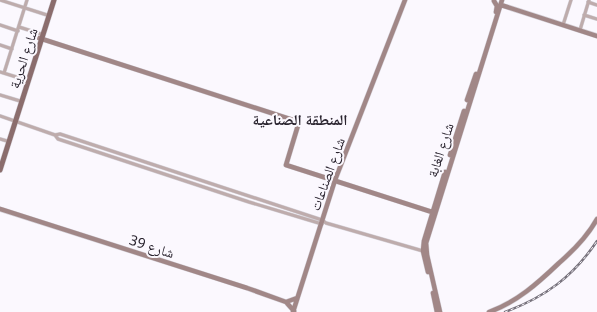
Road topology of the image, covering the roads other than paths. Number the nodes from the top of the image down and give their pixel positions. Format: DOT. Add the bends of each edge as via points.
graph roads {
  1 [pos="0,0"];
  2 [pos="27,0"];
  3 [pos="53,0"];
  4 [pos="405,0"];
  5 [pos="493,0"];
  6 [pos="571,0"];
  7 [pos="588,1"];
  8 [pos="502,2"];
  9 [pos="597,5"];
  10 [pos="25,8"];
  11 [pos="47,15"];
  12 [pos="584,15"];
  13 [pos="597,20"];
  14 [pos="0,25"];
  15 [pos="563,25"];
  16 [pos="19,27"];
  17 [pos="580,30"];
  18 [pos="18,31"];
  19 [pos="597,36"];
  20 [pos="41,37"];
  21 [pos="0,45"];
  22 [pos="12,49"];
  23 [pos="0,72"];
  24 [pos="4,73"];
  25 [pos="26,80"];
  26 [pos="0,95"];
  27 [pos="20,101"];
  28 [pos="0,116"];
  29 [pos="14,120"];
  30 [pos="55,135"];
  31 [pos="0,139"];
  32 [pos="7,141"];
  33 [pos="0,162"];
  34 [pos="147,162"];
  35 [pos="145,168"];
  36 [pos="0,170"];
  37 [pos="335,180"];
  38 [pos="250,197"];
  39 [pos="249,202"];
  40 [pos="0,209"];
  41 [pos="432,212"];
  42 [pos="597,219"];
  43 [pos="323,223"];
  44 [pos="423,251"];
  45 [pos="298,298"];
  46 [pos="286,302"];
  47 [pos="294,312"];
  48 [pos="437,312"];
  49 [pos="440,312"];
  50 [pos="489,312"];
  1 -- 10 [label="street"];
  2 -- 10 [label="street"];
  3 -- 11 [label="main road, شارع الحرية"];
  3 -- 20 [label="main road, شارع الحرية"];
  4 -- 37 [label="street, شارع الصناعات"];
  5 -- 41 [label="street, شارع الغابة" via="496,10"];
  6 -- 15 [label="street"];
  7 -- 9 [label="street"];
  7 -- 12 [label="street"];
  8 -- 15 [label="street"];
  8 -- 49 [label="street, شارع الغابة" via="426,243"];
  10 -- 11 [label="street"];
  10 -- 16 [label="street"];
  11 -- 20 [label="main road, شارع الحرية"];
  12 -- 13 [label="street"];
  12 -- 17 [label="street"];
  14 -- 18 [label="street"];
  15 -- 17 [label="street"];
  16 -- 18 [label="street"];
  16 -- 20 [label="street"];
  17 -- 19 [label="street"];
  18 -- 22 [label="street"];
  20 -- 25 [label="main road, شارع الحرية"];
  20 -- 29 [label="main road, شارع الحرية"];
  20 -- 37 [label="street" via="299,122 286,165"];
  21 -- 22 [label="street"];
  22 -- 24 [label="street"];
  23 -- 24 [label="street"];
  24 -- 25 [label="street"];
  25 -- 27 [label="main road, شارع الحرية"];
  26 -- 27 [label="street"];
  27 -- 29 [label="main road, شارع الحرية"];
  28 -- 29 [label="street"];
  29 -- 30 [label="street"];
  29 -- 32 [label="main road, شارع الحرية"];
  29 -- 36 [label="main road, شارع الحرية"];
  30 -- 34 [label="street" via="60,134"];
  30 -- 35 [label="street" via="58,139"];
  31 -- 32 [label="street"];
  32 -- 33 [label="main road, شارع الحرية"];
  34 -- 35 [label="street"];
  34 -- 38 [label="street"];
  35 -- 39 [label="street"];
  37 -- 41 [label="street"];
  37 -- 43 [label="street, شارع الصناعات"];
  38 -- 39 [label="street"];
  38 -- 43 [label="street"];
  39 -- 43 [label="street"];
  40 -- 46 [label="street, شارع 39"];
  41 -- 44 [label="street, شارع الغابة"];
  42 -- 50 [label="street" via="580,244 539,282 509,303"];
  43 -- 44 [label="street"];
  43 -- 45 [label="street, شارع الصناعات"];
  44 -- 48 [label="street, شارع الغابة"];
  45 -- 46 [label="street"];
  45 -- 47 [label="street, شارع الصناعات"];
  46 -- 47 [label="street, شارع 39"];
}
